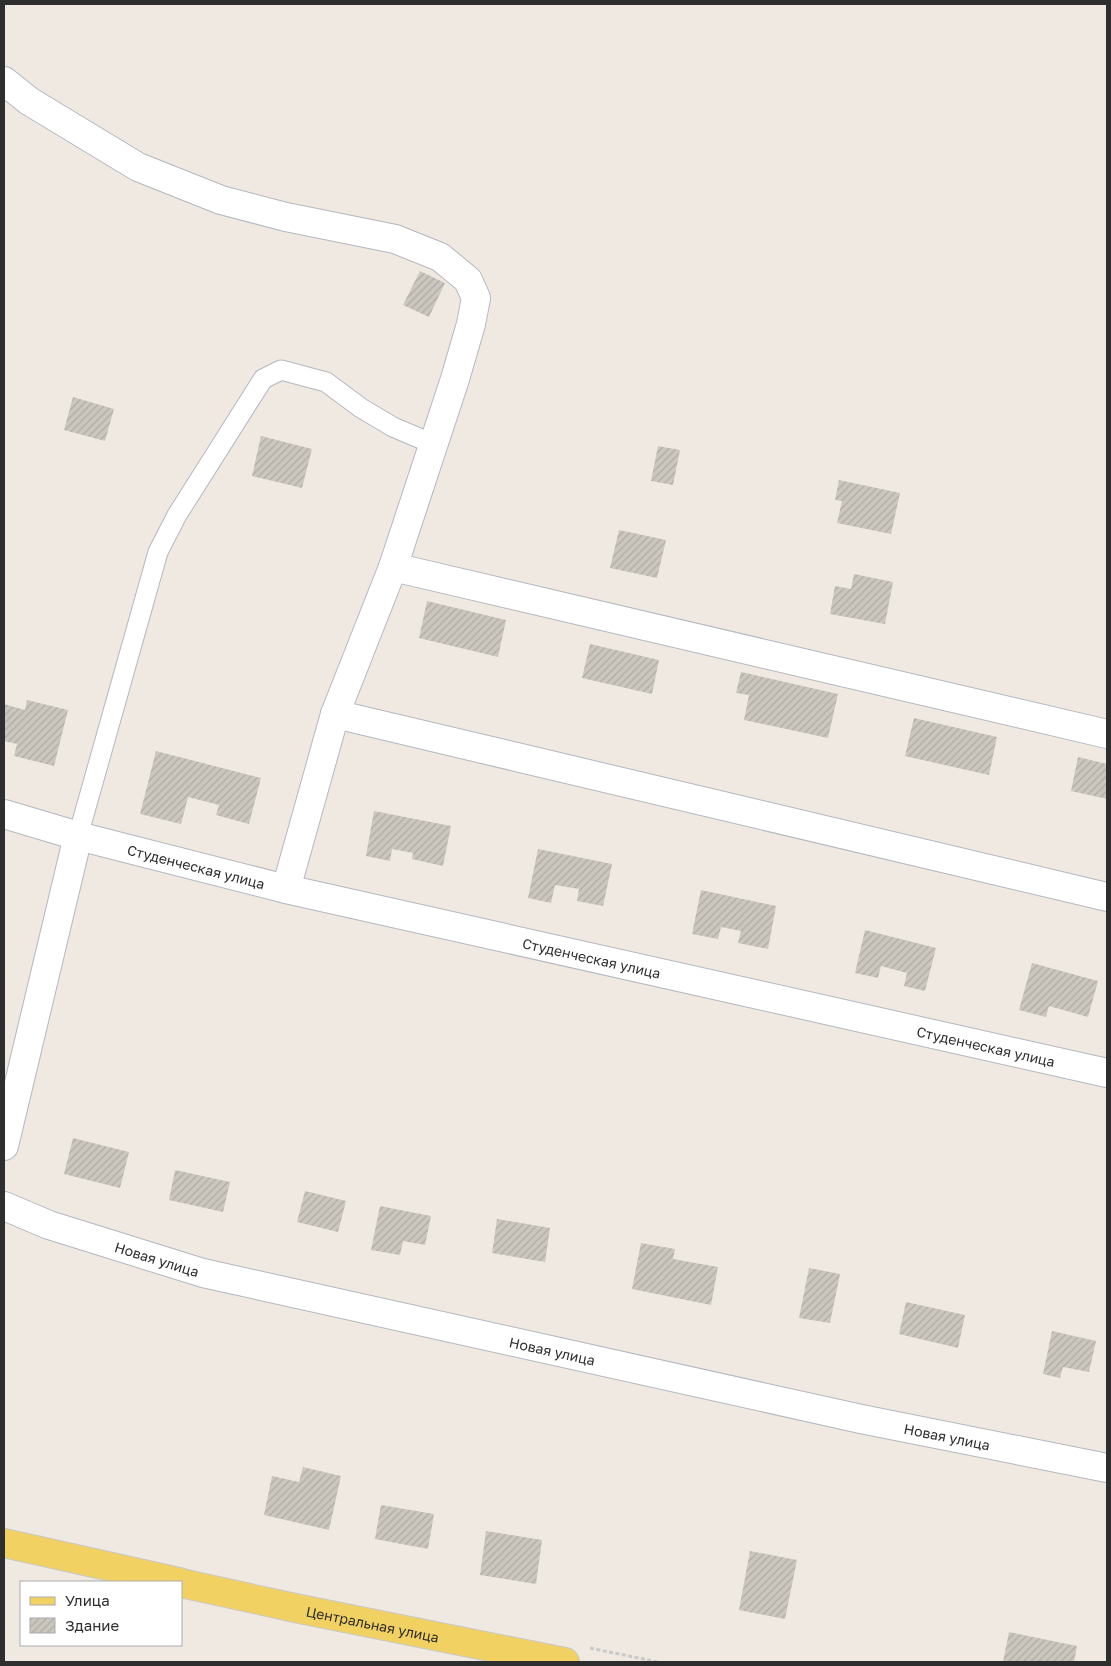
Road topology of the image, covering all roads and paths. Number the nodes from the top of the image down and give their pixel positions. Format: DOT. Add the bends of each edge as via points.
graph roads {
  1 [pos="4,81"];
  2 [pos="433,444"];
  3 [pos="393,567"];
  4 [pos="335,714"];
  5 [pos="1107,734"];
  6 [pos="4,814"];
  7 [pos="78,836"];
  8 [pos="286,889"];
  9 [pos="1107,897"];
  10 [pos="1107,1073"];
  11 [pos="4,1146"];
  12 [pos="4,1206"];
  13 [pos="1107,1468"];
  14 [pos="4,1543"];
  15 [pos="175,1581"];
  16 [pos="182,1582"];
  17 [pos="565,1662"];
  1 -- 2 [label="street" via="30,101 138,168 221,200 396,239 440,257 468,280 476,298 471,324"];
  2 -- 3 [label="street"];
  2 -- 7 [label="lane" via="360,408 326,382 280,370 263,379 177,515 158,552"];
  3 -- 4 [label="street"];
  3 -- 5 [label="street"];
  4 -- 8 [label="street"];
  4 -- 9 [label="street"];
  6 -- 7 [label="street"];
  7 -- 8 [label="street, Студенческая улица"];
  7 -- 11 [label="street"];
  8 -- 10 [label="street, Студенческая улица"];
  12 -- 13 [label="street, Новая улица" via="49,1225 203,1273 861,1419"];
  14 -- 15 [label="main road, Центральная улица"];
  16 -- 17 [label="main road, Центральная улица"];
}
